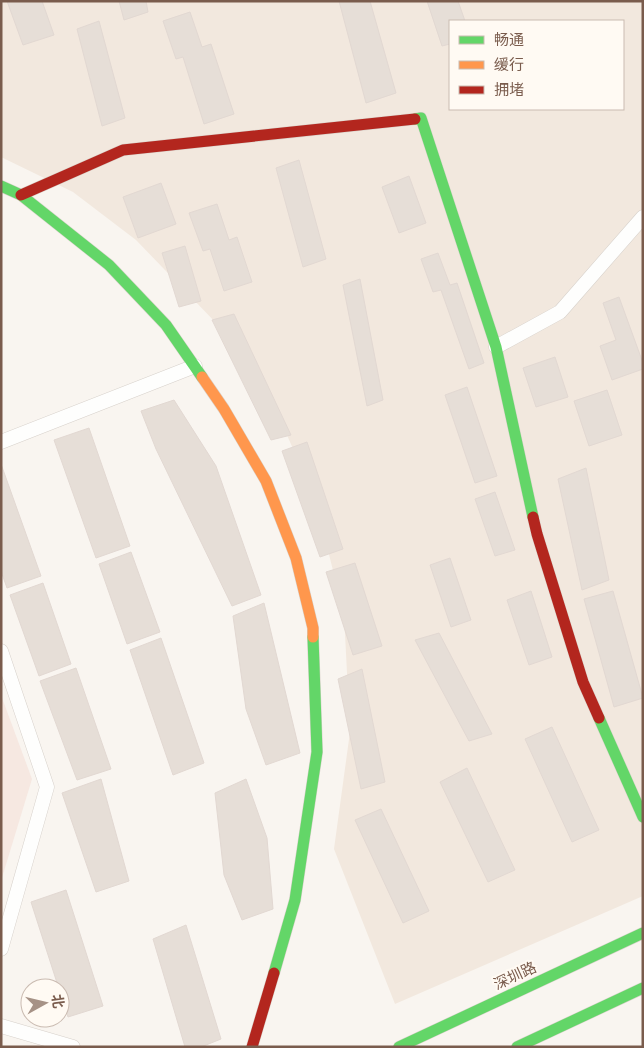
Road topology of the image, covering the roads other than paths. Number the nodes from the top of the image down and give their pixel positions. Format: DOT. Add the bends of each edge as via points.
graph roads {
  1 [pos="1,186"];
  2 [pos="22,195"];
  3 [pos="643,217"];
  4 [pos="496,347"];
  5 [pos="195,366"];
  6 [pos="1,442"];
  7 [pos="1,651"];
  8 [pos="643,817"];
  9 [pos="643,933"];
  10 [pos="1,949"];
  11 [pos="643,988"];
  12 [pos="1,1026"];
  13 [pos="73,1047"];
  14 [pos="252,1047"];
  15 [pos="399,1047"];
  16 [pos="517,1047"];
  1 -- 2 [label="street"];
  2 -- 4 [label="street" via="123,150 421,118"];
  2 -- 5 [label="street" via="109,265 166,325"];
  3 -- 4 [label="street" via="560,312"];
  4 -- 8 [label="street" via="540,543 583,682"];
  5 -- 6 [label="street"];
  5 -- 14 [label="street" via="266,481 296,558 313,628 317,752 296,900"];
  7 -- 10 [label="street" via="47,787"];
  9 -- 15 [label="street, 深圳路"];
  11 -- 16 [label="street"];
  12 -- 13 [label="street"];
}
